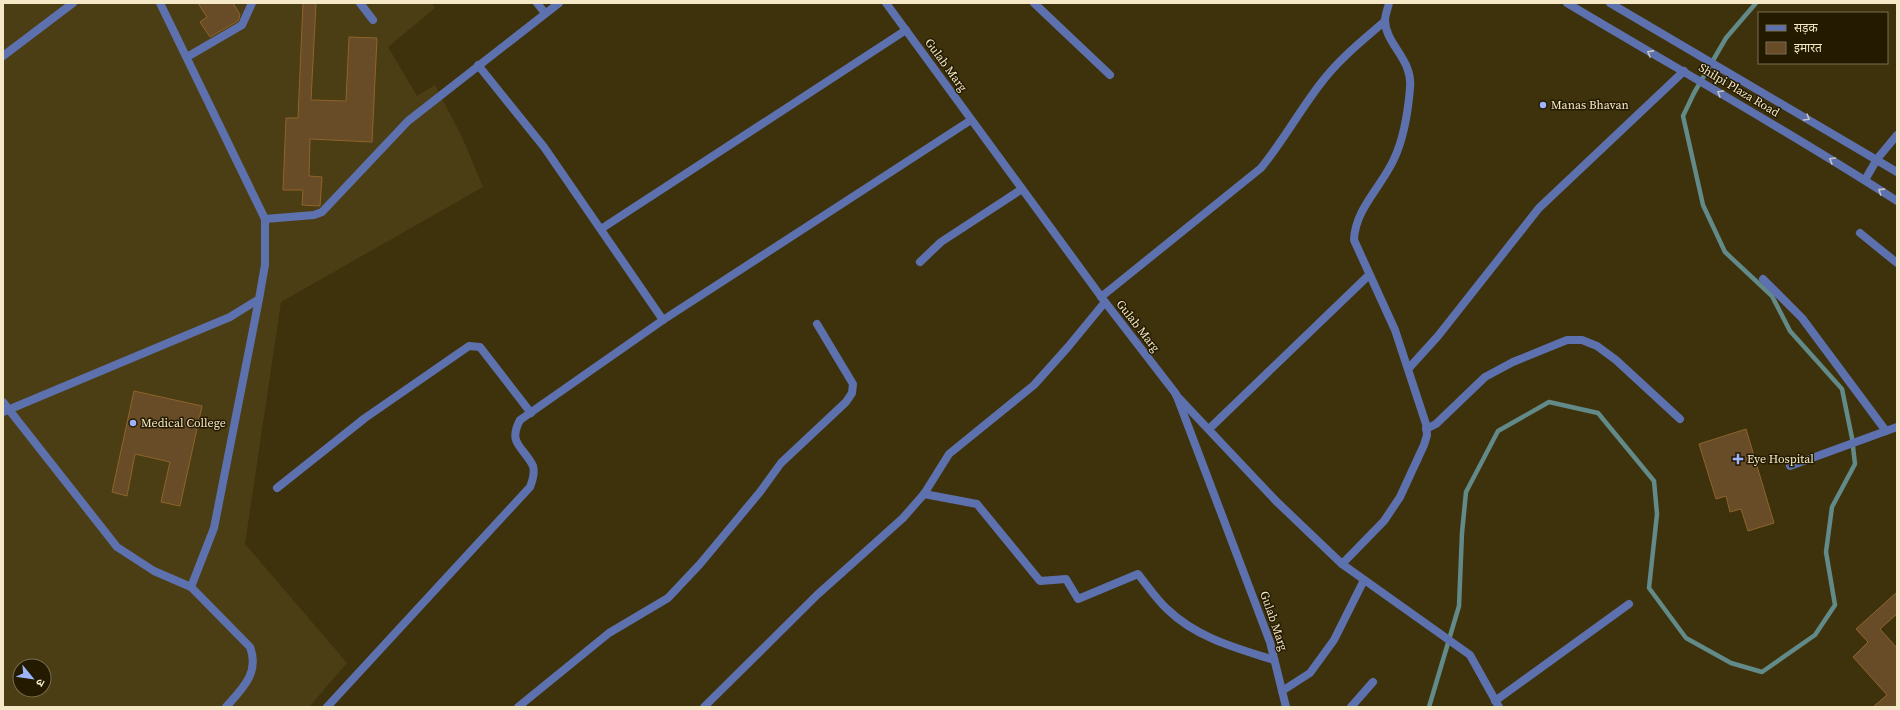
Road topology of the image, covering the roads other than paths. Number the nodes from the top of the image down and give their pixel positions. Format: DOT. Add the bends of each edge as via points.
graph roads {
  1 [pos="73,3"];
  2 [pos="160,3"];
  3 [pos="252,3"];
  4 [pos="360,3"];
  5 [pos="537,3"];
  6 [pos="559,3"];
  7 [pos="886,3"];
  8 [pos="1034,3"];
  9 [pos="1389,3"];
  10 [pos="1567,3"];
  11 [pos="1610,3"];
  12 [pos="545,13"];
  13 [pos="373,20"];
  14 [pos="1385,21"];
  15 [pos="906,30"];
  16 [pos="3,56"];
  17 [pos="187,57"];
  18 [pos="478,65"];
  19 [pos="1684,71"];
  20 [pos="1110,75"];
  21 [pos="971,120"];
  22 [pos="1897,135"];
  23 [pos="1877,159"];
  24 [pos="1897,172"];
  25 [pos="1865,180"];
  26 [pos="1022,189"];
  27 [pos="1897,201"];
  28 [pos="265,219"];
  29 [pos="601,229"];
  30 [pos="1860,233"];
  31 [pos="920,262"];
  32 [pos="1897,263"];
  33 [pos="1369,275"];
  34 [pos="1763,279"];
  35 [pos="259,299"];
  36 [pos="1103,299"];
  37 [pos="663,320"];
  38 [pos="817,324"];
  39 [pos="1409,368"];
  40 [pos="1176,394"];
  41 [pos="3,402"];
  42 [pos="5,410"];
  43 [pos="531,413"];
  44 [pos="1680,419"];
  45 [pos="1897,427"];
  46 [pos="1209,429"];
  47 [pos="1426,429"];
  48 [pos="1886,431"];
  49 [pos="1790,466"];
  50 [pos="277,488"];
  51 [pos="924,494"];
  52 [pos="1342,564"];
  53 [pos="1364,580"];
  54 [pos="191,587"];
  55 [pos="1629,604"];
  56 [pos="1274,660"];
  57 [pos="1373,682"];
  58 [pos="1282,691"];
  59 [pos="1497,704"];
  60 [pos="1285,706"];
  61 [pos="226,707"];
  62 [pos="327,707"];
  63 [pos="518,707"];
  64 [pos="704,707"];
  65 [pos="1351,707"];
  1 -- 16 [label="street"];
  2 -- 17 [label="street"];
  3 -- 17 [label="street" via="242,25"];
  4 -- 13 [label="street"];
  5 -- 12 [label="street"];
  6 -- 12 [label="street"];
  7 -- 15 [label="street, Gulab Marg"];
  8 -- 20 [label="street"];
  9 -- 14 [label="street"];
  19 -- 10 [label="street, Shilpi Plaza Road, one-way"];
  11 -- 23 [label="street, Shilpi Plaza Road, one-way"];
  12 -- 18 [label="street"];
  14 -- 33 [label="street" via="1409,72 1410,87 1403,135 1394,160 1354,228 1354,240"];
  14 -- 36 [label="street" via="1344,57 1321,82 1261,168"];
  15 -- 21 [label="street, Gulab Marg"];
  15 -- 29 [label="street"];
  17 -- 28 [label="street"];
  18 -- 28 [label="street" via="408,121 322,212 314,215"];
  18 -- 29 [label="street" via="544,146"];
  25 -- 19 [label="street, Shilpi Plaza Road, one-way"];
  19 -- 39 [label="street" via="1539,208 1438,336"];
  21 -- 26 [label="street, Gulab Marg"];
  21 -- 37 [label="street"];
  22 -- 23 [label="street"];
  23 -- 24 [label="street, Shilpi Plaza Road"];
  23 -- 25 [label="street"];
  27 -- 25 [label="street, Shilpi Plaza Road, one-way"];
  26 -- 31 [label="street" via="941,242"];
  26 -- 36 [label="street, Gulab Marg"];
  28 -- 35 [label="street" via="265,265"];
  29 -- 37 [label="street"];
  30 -- 32 [label="street"];
  33 -- 39 [label="street" via="1395,330"];
  33 -- 46 [label="street"];
  34 -- 48 [label="street" via="1802,318"];
  35 -- 42 [label="street" via="230,317"];
  35 -- 54 [label="street" via="214,528"];
  36 -- 40 [label="street, Gulab Marg"];
  36 -- 51 [label="street" via="1068,347 1034,386 949,454"];
  37 -- 43 [label="street"];
  38 -- 63 [label="street" via="853,384 852,393 846,402 781,463 700,564 668,598 610,633"];
  39 -- 47 [label="street"];
  40 -- 46 [label="street"];
  40 -- 56 [label="street, Gulab Marg" via="1270,642"];
  41 -- 42 [label="street"];
  42 -- 54 [label="street" via="117,547 154,571"];
  43 -- 50 [label="street" via="484,351 480,347 469,346 365,418"];
  43 -- 62 [label="street" via="520,420 515,430 516,444 533,467 530,488"];
  44 -- 47 [label="street" via="1616,360 1597,346 1582,340 1567,340 1513,362 1486,377 1436,424"];
  45 -- 48 [label="street"];
  46 -- 52 [label="street" via="1276,501"];
  47 -- 52 [label="street" via="1424,445 1394,507 1384,521"];
  48 -- 49 [label="street"];
  51 -- 56 [label="street" via="977,504 1040,581 1066,579 1078,599 1138,574 1166,609 1187,626 1224,645"];
  51 -- 64 [label="street" via="903,518 817,595"];
  52 -- 53 [label="street"];
  53 -- 58 [label="street" via="1334,640 1310,673"];
  53 -- 59 [label="street" via="1470,655"];
  54 -- 61 [label="street" via="250,647 253,655 253,670 246,685"];
  55 -- 59 [label="street"];
  56 -- 58 [label="street, Gulab Marg"];
  57 -- 65 [label="street"];
  58 -- 60 [label="street, Gulab Marg"];
}
